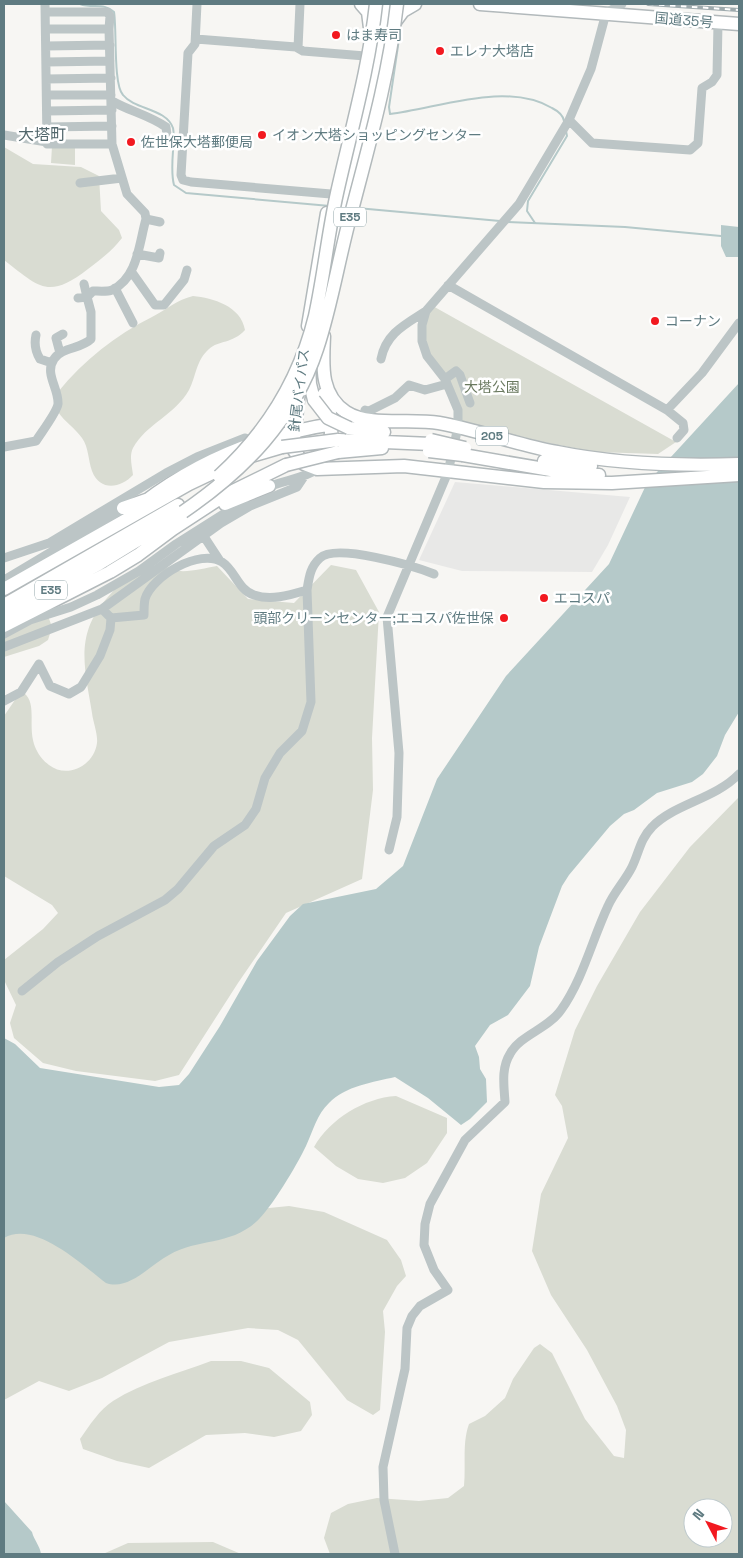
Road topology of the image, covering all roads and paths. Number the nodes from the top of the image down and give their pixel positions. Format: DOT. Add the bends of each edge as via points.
graph roads {
  1 [pos="197,4"];
  2 [pos="300,4"];
  3 [pos="361,4"];
  4 [pos="377,4"];
  5 [pos="387,4"];
  6 [pos="397,4"];
  7 [pos="415,4"];
  8 [pos="480,4"];
  9 [pos="622,4"];
  10 [pos="45,8"];
  11 [pos="606,13"];
  12 [pos="386,23"];
  13 [pos="718,23"];
  14 [pos="739,24"];
  15 [pos="370,28"];
  16 [pos="46,29"];
  17 [pos="109,29"];
  18 [pos="196,39"];
  19 [pos="110,45"];
  20 [pos="46,46"];
  21 [pos="298,48"];
  22 [pos="365,56"];
  23 [pos="46,62"];
  24 [pos="110,62"];
  25 [pos="46,78"];
  26 [pos="111,78"];
  27 [pos="47,95"];
  28 [pos="112,102"];
  29 [pos="47,111"];
  30 [pos="569,120"];
  31 [pos="112,126"];
  32 [pos="47,127"];
  33 [pos="4,135"];
  34 [pos="167,135"];
  35 [pos="47,142"];
  36 [pos="112,144"];
  37 [pos="122,178"];
  38 [pos="80,183"];
  39 [pos="338,203"];
  40 [pos="146,219"];
  41 [pos="160,222"];
  42 [pos="137,254"];
  43 [pos="159,258"];
  44 [pos="187,270"];
  45 [pos="131,271"];
  46 [pos="84,284"];
  47 [pos="448,285"];
  48 [pos="115,288"];
  49 [pos="82,298"];
  50 [pos="426,311"];
  51 [pos="324,321"];
  52 [pos="739,322"];
  53 [pos="133,323"];
  54 [pos="36,334"];
  55 [pos="63,334"];
  56 [pos="60,353"];
  57 [pos="381,359"];
  58 [pos="52,363"];
  59 [pos="446,381"];
  60 [pos="470,403"];
  61 [pos="297,404"];
  62 [pos="667,410"];
  63 [pos="365,415"];
  64 [pos="276,419"];
  65 [pos="332,424"];
  66 [pos="458,427"];
  67 [pos="293,431"];
  68 [pos="677,438"];
  69 [pos="261,440"];
  70 [pos="430,445"];
  71 [pos="338,446"];
  72 [pos="4,447"];
  73 [pos="739,464"];
  74 [pos="317,468"];
  75 [pos="448,472"];
  76 [pos="615,472"];
  77 [pos="305,475"];
  78 [pos="739,475"];
  79 [pos="186,479"];
  80 [pos="269,486"];
  81 [pos="146,500"];
  82 [pos="123,508"];
  83 [pos="181,509"];
  84 [pos="104,533"];
  85 [pos="203,535"];
  86 [pos="138,556"];
  87 [pos="4,558"];
  88 [pos="220,561"];
  89 [pos="409,564"];
  90 [pos="434,574"];
  91 [pos="4,580"];
  92 [pos="4,589"];
  93 [pos="307,590"];
  94 [pos="4,605"];
  95 [pos="102,609"];
  96 [pos="4,615"];
  97 [pos="111,618"];
  98 [pos="4,626"];
  99 [pos="4,634"];
  100 [pos="4,647"];
  101 [pos="4,701"];
  102 [pos="739,774"];
  103 [pos="389,850"];
  104 [pos="22,991"];
  105 [pos="395,1554"];
  1 -- 18 [label="street"];
  2 -- 21 [label="street"];
  3 -- 15 [label="highway" via="368,12"];
  4 -- 15 [label="highway, 針尾バイパス / 205"];
  4 -- 64 [label="highway, E35, bridge" via="368,62 336,195 315,315"];
  5 -- 12 [label="highway"];
  6 -- 64 [label="highway, E35, bridge" via="385,84 326,319 306,378"];
  7 -- 12 [label="highway"];
  8 -- 11 [label="highway, 国道35号"];
  9 -- 11 [label="street"];
  10 -- 16 [label="street"];
  10 -- 17 [label="street" via="107,12 110,16"];
  11 -- 13 [label="highway, 国道35号"];
  11 -- 30 [label="street" via="591,69"];
  12 -- 39 [label="highway"];
  12 -- 39 [label="highway, 205" via="370,97"];
  13 -- 14 [label="highway, 国道35号"];
  13 -- 30 [label="street" via="717,75 702,88 698,143 690,150 592,143"];
  15 -- 22 [label="highway, 針尾バイパス / 205"];
  16 -- 17 [label="street"];
  16 -- 20 [label="street"];
  17 -- 19 [label="street"];
  18 -- 21 [label="street"];
  18 -- 39 [label="street" via="188,54 183,180"];
  19 -- 20 [label="street"];
  19 -- 24 [label="street"];
  20 -- 23 [label="street"];
  21 -- 22 [label="street"];
  22 -- 39 [label="highway, 針尾バイパス / 205"];
  23 -- 24 [label="street"];
  23 -- 25 [label="street"];
  24 -- 26 [label="street"];
  25 -- 26 [label="street"];
  25 -- 27 [label="street"];
  26 -- 28 [label="street"];
  27 -- 28 [label="street"];
  27 -- 29 [label="street"];
  28 -- 29 [label="street"];
  28 -- 31 [label="street"];
  28 -- 34 [label="street" via="152,118 166,127"];
  29 -- 32 [label="street"];
  30 -- 47 [label="street" via="519,204"];
  31 -- 32 [label="street"];
  31 -- 36 [label="street"];
  32 -- 35 [label="street"];
  33 -- 35 [label="street"];
  35 -- 36 [label="street"];
  36 -- 37 [label="street"];
  37 -- 38 [label="street"];
  37 -- 40 [label="street" via="127,194 145,213"];
  39 -- 51 [label="highway, 針尾バイパス / 205"];
  39 -- 61 [label="highway, 針尾バイパス / 205" via="308,328"];
  39 -- 70 [label="highway, 205, bridge" via="310,348 309,376 314,400 328,418 349,428"];
  40 -- 41 [label="street"];
  40 -- 42 [label="street"];
  42 -- 43 [label="street"];
  42 -- 45 [label="street"];
  44 -- 45 [label="street" via="175,292 164,304 155,305"];
  45 -- 48 [label="street"];
  46 -- 49 [label="street"];
  47 -- 50 [label="street"];
  47 -- 62 [label="street"];
  48 -- 49 [label="street" via="93,291"];
  48 -- 53 [label="street"];
  49 -- 56 [label="street" via="91,312 91,339 84,346"];
  50 -- 57 [label="street" via="390,336 383,346"];
  50 -- 59 [label="street" via="422,341 427,356"];
  51 -- 63 [label="highway, 針尾バイパス / 205" via="323,362 327,390 346,412"];
  51 -- 65 [label="highway" via="320,372"];
  52 -- 62 [label="street" via="702,373"];
  54 -- 58 [label="street" via="37,355"];
  55 -- 56 [label="street" via="56,338"];
  56 -- 58 [label="street"];
  58 -- 72 [label="street" via="50,372 56,394 56,411 36,441"];
  59 -- 60 [label="street" via="456,371"];
  59 -- 63 [label="street" via="425,390 409,385 395,398"];
  59 -- 66 [label="street" via="458,410"];
  61 -- 67 [label="highway, 針尾バイパス / 205"];
  61 -- 69 [label="highway" via="285,424"];
  62 -- 68 [label="street" via="683,423 684,430"];
  63 -- 65 [label="highway"];
  63 -- 66 [label="highway, 針尾バイパス / 205"];
  64 -- 83 [label="highway, E35, bridge" via="258,450 234,474"];
  65 -- 67 [label="highway"];
  65 -- 74 [label="highway" via="328,450"];
  66 -- 75 [label="street"];
  66 -- 76 [label="highway, 針尾バイパス / 205" via="557,452"];
  67 -- 69 [label="highway"];
  67 -- 74 [label="highway, 針尾バイパス / 205" via="296,454 304,464"];
  69 -- 79 [label="highway" via="216,458"];
  69 -- 87 [label="street" via="245,438 197,457 166,472 49,543"];
  70 -- 71 [label="highway"];
  70 -- 76 [label="highway, bridge" via="568,473"];
  71 -- 79 [label="highway, bridge" via="282,447"];
  71 -- 86 [label="highway, bridge" via="258,477 208,505"];
  73 -- 76 [label="highway, 針尾バイパス / 205"];
  74 -- 75 [label="highway, 針尾バイパス / 205" via="396,466"];
  74 -- 77 [label="street"];
  75 -- 76 [label="highway, 針尾バイパス / 205" via="544,482"];
  75 -- 89 [label="street"];
  76 -- 78 [label="highway, 針尾バイパス / 205"];
  77 -- 80 [label="street"];
  77 -- 85 [label="street" via="297,487 250,506"];
  79 -- 81 [label="highway"];
  79 -- 82 [label="street"];
  79 -- 84 [label="highway"];
  80 -- 86 [label="highway" via="227,503"];
  80 -- 99 [label="street" via="98,595 30,620"];
  81 -- 82 [label="highway"];
  81 -- 84 [label="highway"];
  82 -- 91 [label="street"];
  83 -- 94 [label="highway, E35"];
  83 -- 96 [label="highway, E35" via="99,564"];
  84 -- 92 [label="highway"];
  85 -- 88 [label="street"];
  85 -- 95 [label="street"];
  86 -- 98 [label="highway"];
  88 -- 93 [label="street" via="242,588 254,595 282,597"];
  88 -- 97 [label="street" via="209,558 188,561 175,568 145,598 144,615"];
  89 -- 90 [label="street"];
  89 -- 93 [label="street" via="337,552 321,556 310,571"];
  89 -- 103 [label="street" via="387,617 398,753 397,817"];
  93 -- 104 [label="street" via="311,702 302,730 280,753 266,778 256,809 245,825 214,846 178,890 165,900 98,936"];
  95 -- 97 [label="street"];
  95 -- 100 [label="street"];
  97 -- 101 [label="street" via="100,656 81,687 69,694 50,686 40,664 21,692"];
  102 -- 105 [label="street" via="706,797 658,821 643,837 634,864 615,892 562,1010 548,1025 517,1044 510,1053 505,1065 505,1102 465,1140 430,1204 424,1246 434,1270 448,1290 420,1306 407,1328 405,1369 382,1481"];
}
